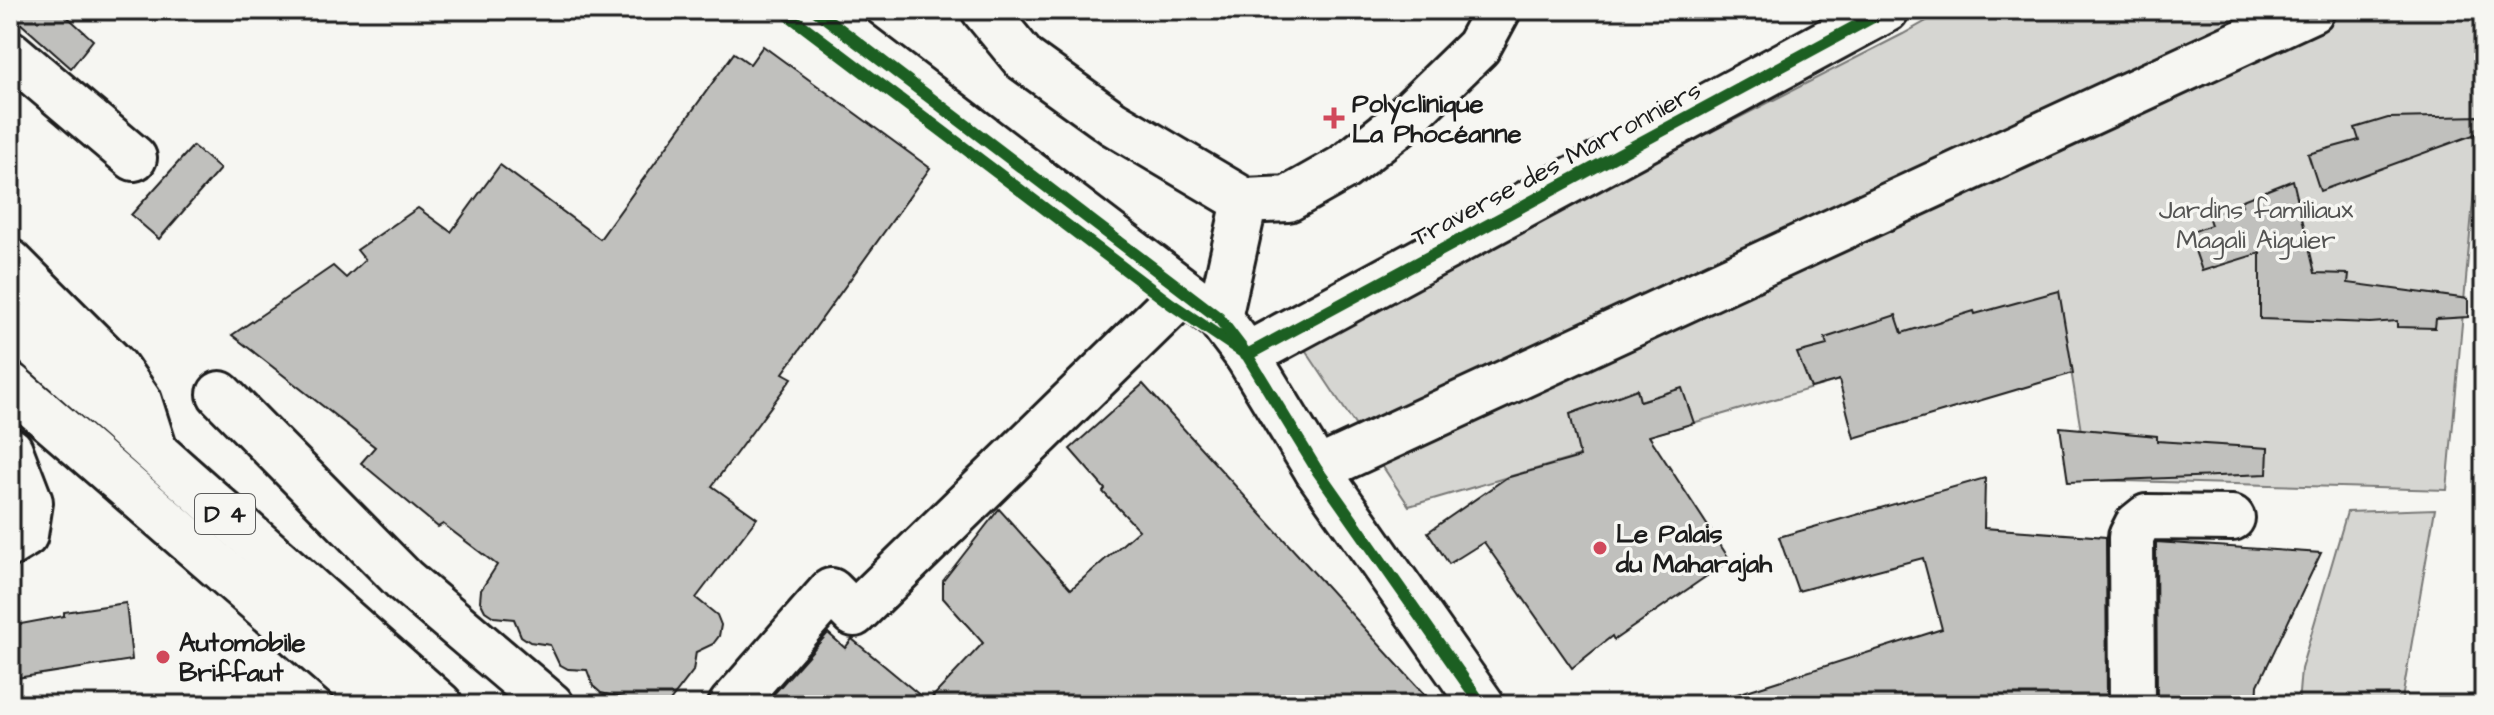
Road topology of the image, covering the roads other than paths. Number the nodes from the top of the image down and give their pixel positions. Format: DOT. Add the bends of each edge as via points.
graph roads {
  1 [pos="815,10"];
  2 [pos="984,10"];
  3 [pos="1498,10"];
  4 [pos="1886,10"];
  5 [pos="2312,10"];
  6 [pos="10,53"];
  7 [pos="134,158"];
  8 [pos="1245,201"];
  9 [pos="10,262"];
  10 [pos="1184,292"];
  11 [pos="1219,318"];
  12 [pos="10,323"];
  13 [pos="1247,355"];
  14 [pos="10,391"];
  15 [pos="220,394"];
  16 [pos="10,450"];
  17 [pos="155,451"];
  18 [pos="1317,470"];
  19 [pos="2232,518"];
  20 [pos="10,544"];
  21 [pos="378,705"];
  22 [pos="440,705"];
  23 [pos="551,705"];
  24 [pos="731,705"];
  25 [pos="1482,705"];
  26 [pos="2132,705"];
  1 -- 10 [label="street"];
  2 -- 8 [label="street" via="1024,59 1113,123"];
  3 -- 8 [label="street" via="1478,47 1399,124 1343,168 1288,199"];
  4 -- 13 [label="street, Traverse des Marronniers"];
  5 -- 18 [label="street"];
  6 -- 7 [label="street"];
  8 -- 11 [label="street"];
  9 -- 17 [label="street" via="116,368 139,401"];
  10 -- 11 [label="street"];
  10 -- 24 [label="street" via="854,614 831,591"];
  11 -- 13 [label="street"];
  12 -- 17 [label="street, D 4"];
  13 -- 18 [label="street"];
  14 -- 21 [label="street, D 4"];
  15 -- 23 [label="street" via="404,580"];
  16 -- 20 [label="street" via="30,502 25,535"];
  17 -- 22 [label="street, D 4"];
  18 -- 25 [label="street"];
  19 -- 26 [label="street" via="2147,517 2137,525 2131,537"];
}
